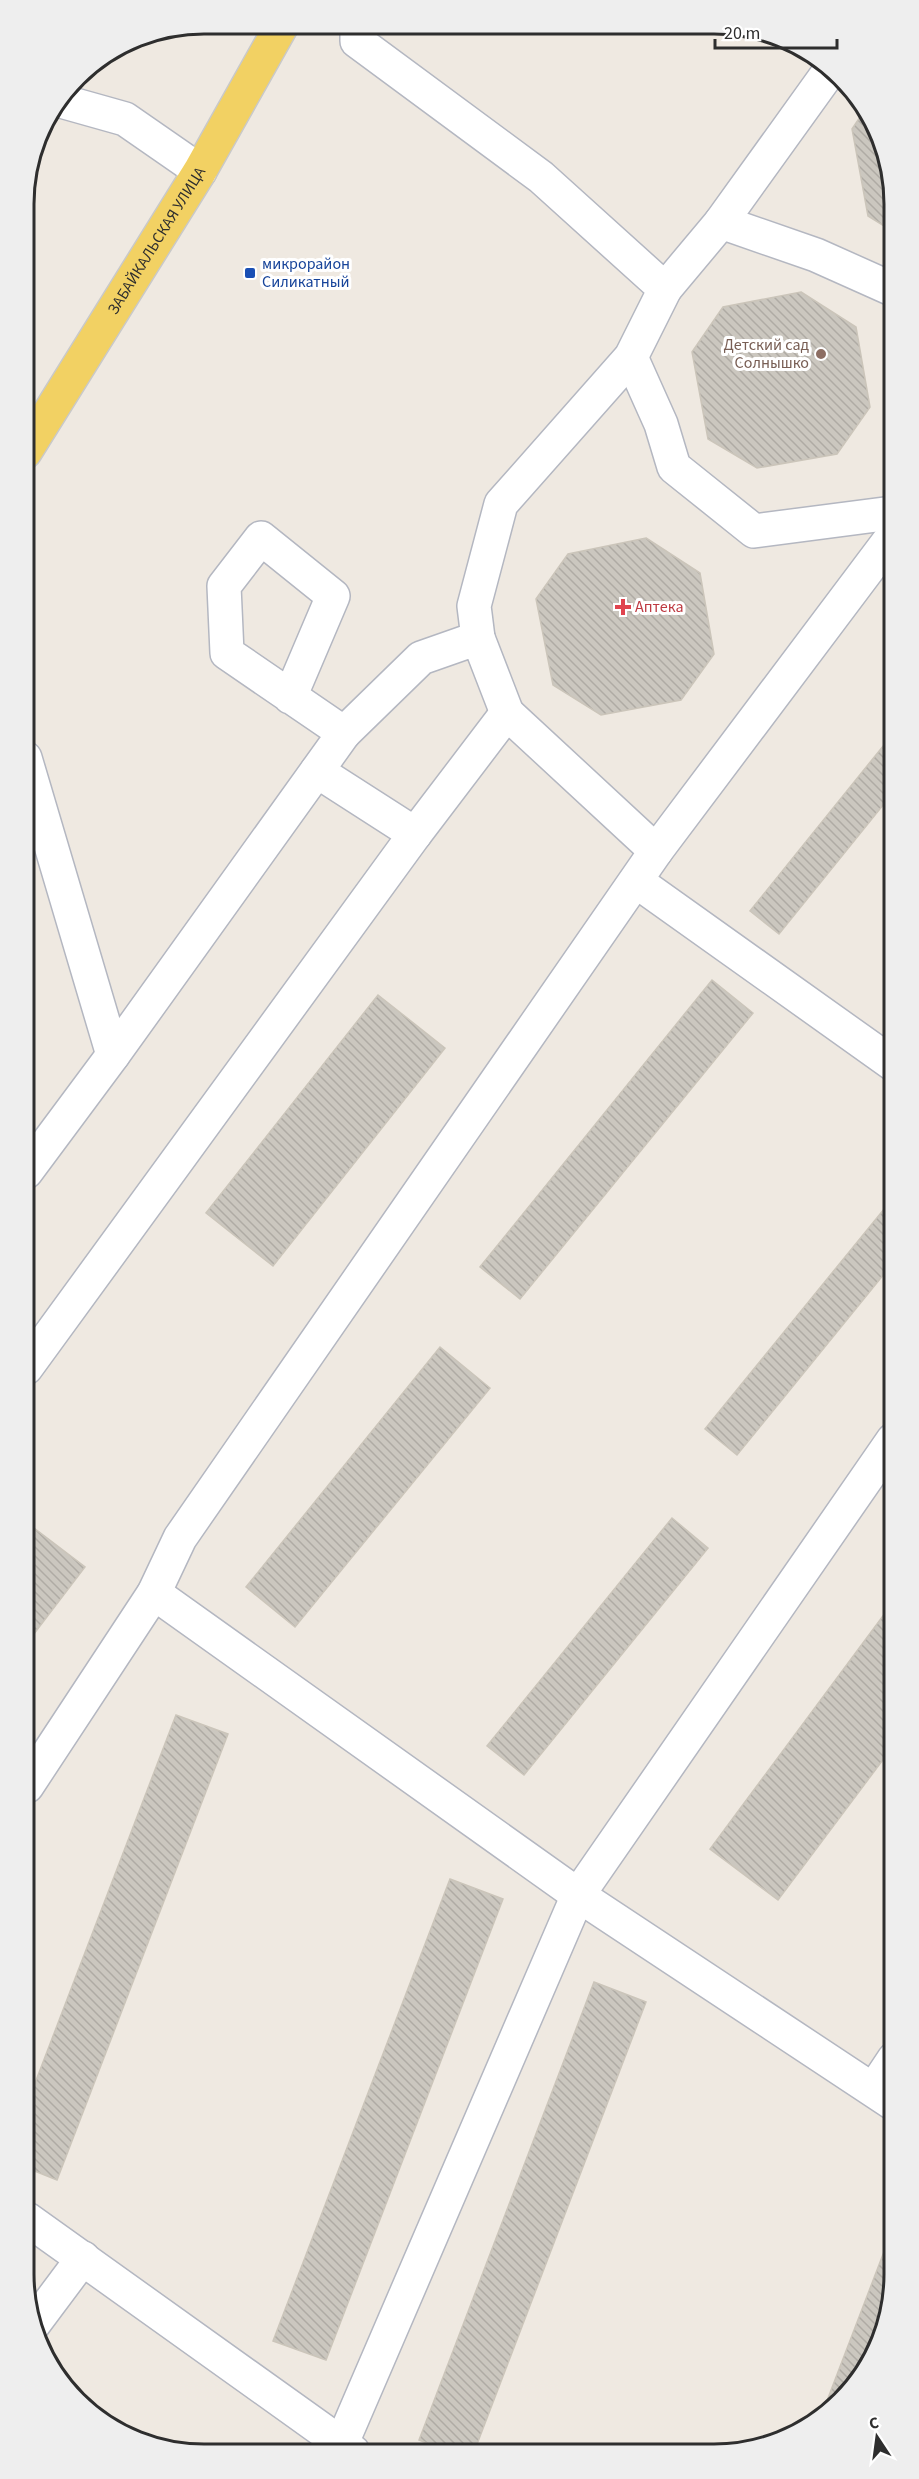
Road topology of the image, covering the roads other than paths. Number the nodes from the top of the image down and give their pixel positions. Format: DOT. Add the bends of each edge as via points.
graph roads {
  1 [pos="276,34"];
  2 [pos="365,34"];
  3 [pos="826,76"];
  4 [pos="68,103"];
  5 [pos="200,171"];
  6 [pos="721,222"];
  7 [pos="884,285"];
  8 [pos="665,289"];
  9 [pos="632,357"];
  10 [pos="35,436"];
  11 [pos="884,514"];
  12 [pos="884,548"];
  13 [pos="478,638"];
  14 [pos="290,697"];
  15 [pos="507,713"];
  16 [pos="344,733"];
  17 [pos="317,771"];
  18 [pos="35,791"];
  19 [pos="415,834"];
  20 [pos="656,851"];
  21 [pos="636,881"];
  22 [pos="113,1055"];
  23 [pos="884,1058"];
  24 [pos="35,1161"];
  25 [pos="34,1356"];
  26 [pos="884,1453"];
  27 [pos="154,1593"];
  28 [pos="34,1775"];
  29 [pos="578,1895"];
  30 [pos="884,2097"];
  31 [pos="34,2224"];
  32 [pos="82,2258"];
  33 [pos="40,2315"];
  34 [pos="338,2444"];
  35 [pos="347,2444"];
  1 -- 5 [label="main road, ЗАБАЙКАЛЬСКАЯ УЛИЦА"];
  2 -- 8 [label="street" via="541,177"];
  3 -- 6 [label="street"];
  4 -- 5 [label="street" via="125,119"];
  5 -- 10 [label="main road, ЗАБАЙКАЛЬСКАЯ УЛИЦА"];
  6 -- 7 [label="street" via="816,255"];
  6 -- 8 [label="street"];
  8 -- 9 [label="street"];
  9 -- 11 [label="street" via="661,424 674,467 754,531"];
  9 -- 13 [label="street" via="501,504 474,606"];
  12 -- 20 [label="street"];
  13 -- 15 [label="street"];
  13 -- 16 [label="street" via="421,658"];
  14 -- 16 [label="street"];
  15 -- 19 [label="street"];
  15 -- 20 [label="street"];
  16 -- 17 [label="street"];
  17 -- 19 [label="street"];
  17 -- 22 [label="street"];
  18 -- 22 [label="street"];
  19 -- 25 [label="street"];
  20 -- 21 [label="street"];
  21 -- 23 [label="street"];
  21 -- 27 [label="street" via="180,1538"];
  22 -- 24 [label="street"];
  26 -- 29 [label="street"];
  27 -- 28 [label="street"];
  27 -- 29 [label="street"];
  29 -- 30 [label="street"];
  29 -- 35 [label="street"];
  31 -- 32 [label="street"];
  32 -- 33 [label="street"];
  32 -- 34 [label="street"];
}
